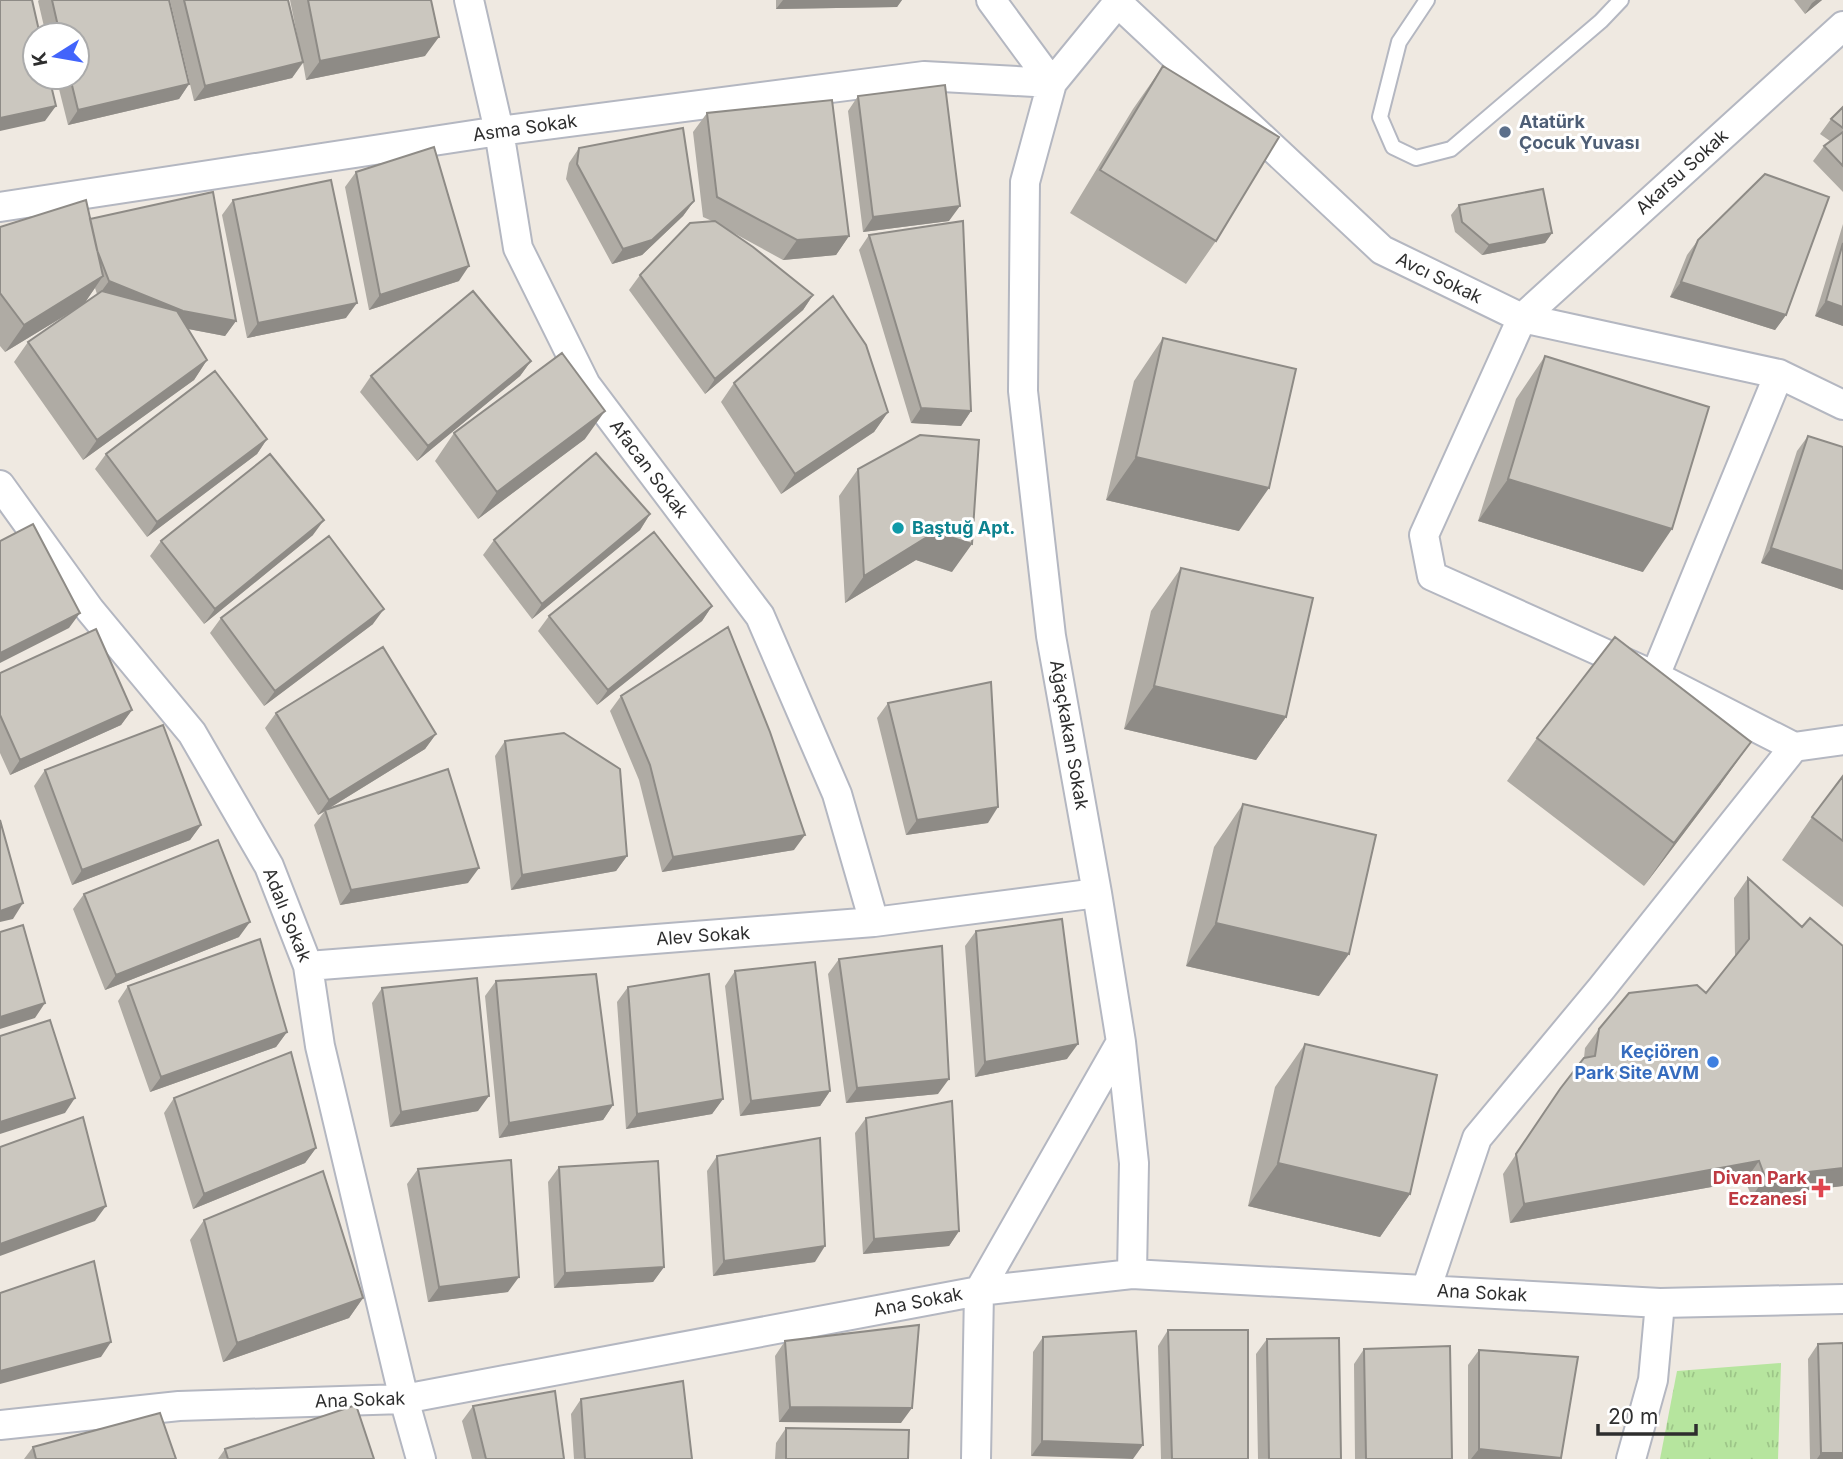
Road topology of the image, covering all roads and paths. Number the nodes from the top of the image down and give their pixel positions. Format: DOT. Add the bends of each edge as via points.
graph roads {
  1 [pos="469,0"];
  2 [pos="991,0"];
  3 [pos="1427,0"];
  4 [pos="1621,0"];
  5 [pos="1119,1"];
  6 [pos="1843,26"];
  7 [pos="1052,83"];
  8 [pos="499,131"];
  9 [pos="0,207"];
  10 [pos="1522,318"];
  11 [pos="1779,374"];
  12 [pos="1843,405"];
  13 [pos="0,485"];
  14 [pos="1655,676"];
  15 [pos="1843,740"];
  16 [pos="1794,747"];
  17 [pos="1097,893"];
  18 [pos="874,922"];
  19 [pos="308,966"];
  20 [pos="1121,1042"];
  21 [pos="1132,1274"];
  22 [pos="1426,1290"];
  23 [pos="979,1291"];
  24 [pos="1843,1299"];
  25 [pos="1660,1303"];
  26 [pos="404,1399"];
  27 [pos="0,1425"];
  28 [pos="421,1459"];
  29 [pos="975,1459"];
  30 [pos="1631,1459"];
  1 -- 8 [label="street, Afacan Sokak"];
  2 -- 7 [label="street"];
  3 -- 4 [label="lane" via="1399,41 1380,117 1393,147 1416,158 1451,149"];
  5 -- 7 [label="street, Ağaçkakan Sokak"];
  5 -- 10 [label="street, Avcı Sokak" via="1382,250"];
  6 -- 10 [label="street, Akarsu Sokak"];
  7 -- 8 [label="street, Asma Sokak" via="924,76"];
  7 -- 17 [label="street, Ağaçkakan Sokak" via="1025,182 1023,391 1051,636"];
  8 -- 9 [label="street, Asma Sokak"];
  8 -- 18 [label="street, Afacan Sokak" via="517,248 586,385 760,616 837,794"];
  10 -- 11 [label="street, Avcı Sokak"];
  10 -- 14 [label="street" via="1424,535 1432,576"];
  11 -- 12 [label="street, Avcı Sokak"];
  11 -- 14 [label="street"];
  13 -- 19 [label="street, Adalı Sokak" via="90,610 192,733 269,866"];
  14 -- 16 [label="street"];
  15 -- 16 [label="street"];
  16 -- 22 [label="street" via="1477,1138"];
  17 -- 18 [label="street, Alev Sokak"];
  17 -- 20 [label="street, Ağaçkakan Sokak"];
  18 -- 19 [label="street, Alev Sokak"];
  19 -- 26 [label="street, Adalı Sokak" via="320,1046"];
  20 -- 21 [label="street, Ağaçkakan Sokak" via="1134,1163"];
  20 -- 23 [label="street"];
  21 -- 22 [label="street, Ana Sokak"];
  21 -- 23 [label="street, Ana Sokak"];
  22 -- 25 [label="street, Ana Sokak"];
  23 -- 26 [label="street, Ana Sokak"];
  23 -- 29 [label="street"];
  24 -- 25 [label="street, Ana Sokak"];
  25 -- 30 [label="street" via="1653,1380"];
  26 -- 27 [label="street, Ana Sokak" via="179,1406"];
  26 -- 28 [label="street, Adalı Sokak"];
}
